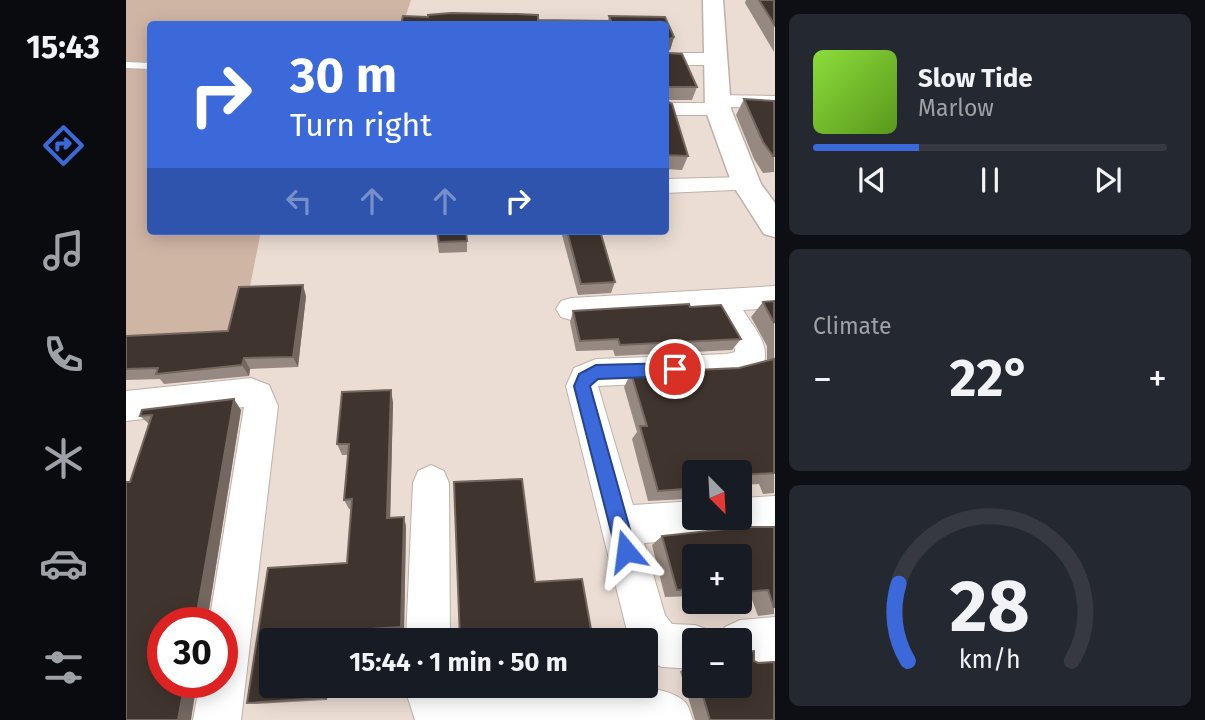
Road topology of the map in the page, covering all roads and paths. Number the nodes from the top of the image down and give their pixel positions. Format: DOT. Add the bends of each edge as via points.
graph roads {
  1 [pos="713,0"];
  2 [pos="669,59"];
  3 [pos="717,60"];
  4 [pos="126,65"];
  5 [pos="147,66"];
  6 [pos="775,102"];
  7 [pos="717,105"];
  8 [pos="669,109"];
  9 [pos="747,184"];
  10 [pos="669,186"];
  11 [pos="774,226"];
  12 [pos="775,297"];
  13 [pos="722,300"];
  14 [pos="571,309"];
  15 [pos="126,406"];
  16 [pos="431,483"];
  17 [pos="775,515"];
  18 [pos="752,516"];
  19 [pos="682,521"];
  20 [pos="619,525"];
  21 [pos="428,628"];
  22 [pos="775,639"];
  23 [pos="752,641"];
  24 [pos="682,646"];
  25 [pos="431,698"];
  26 [pos="217,720"];
  27 [pos="669,720"];
  1 -- 3 [label="main road"];
  2 -- 3 [label="street"];
  3 -- 7 [label="main road"];
  4 -- 5 [label="lane"];
  6 -- 7 [label="street"];
  7 -- 8 [label="street"];
  7 -- 9 [label="main road"];
  9 -- 10 [label="street"];
  9 -- 11 [label="main road"];
  12 -- 13 [label="street"];
  13 -- 14 [label="street"];
  13 -- 20 [label="street" via="750,348 750,362 596,372 584,379 582,393"];
  15 -- 26 [label="street" via="251,393 261,406"];
  16 -- 21 [label="street"];
  17 -- 18 [label="street"];
  19 -- 20 [label="street"];
  20 -- 24 [label="street" via="647,627 662,645"];
  22 -- 23 [label="street"];
  25 -- 27 [label="street" via="445,720 627,709 658,713"];
}
